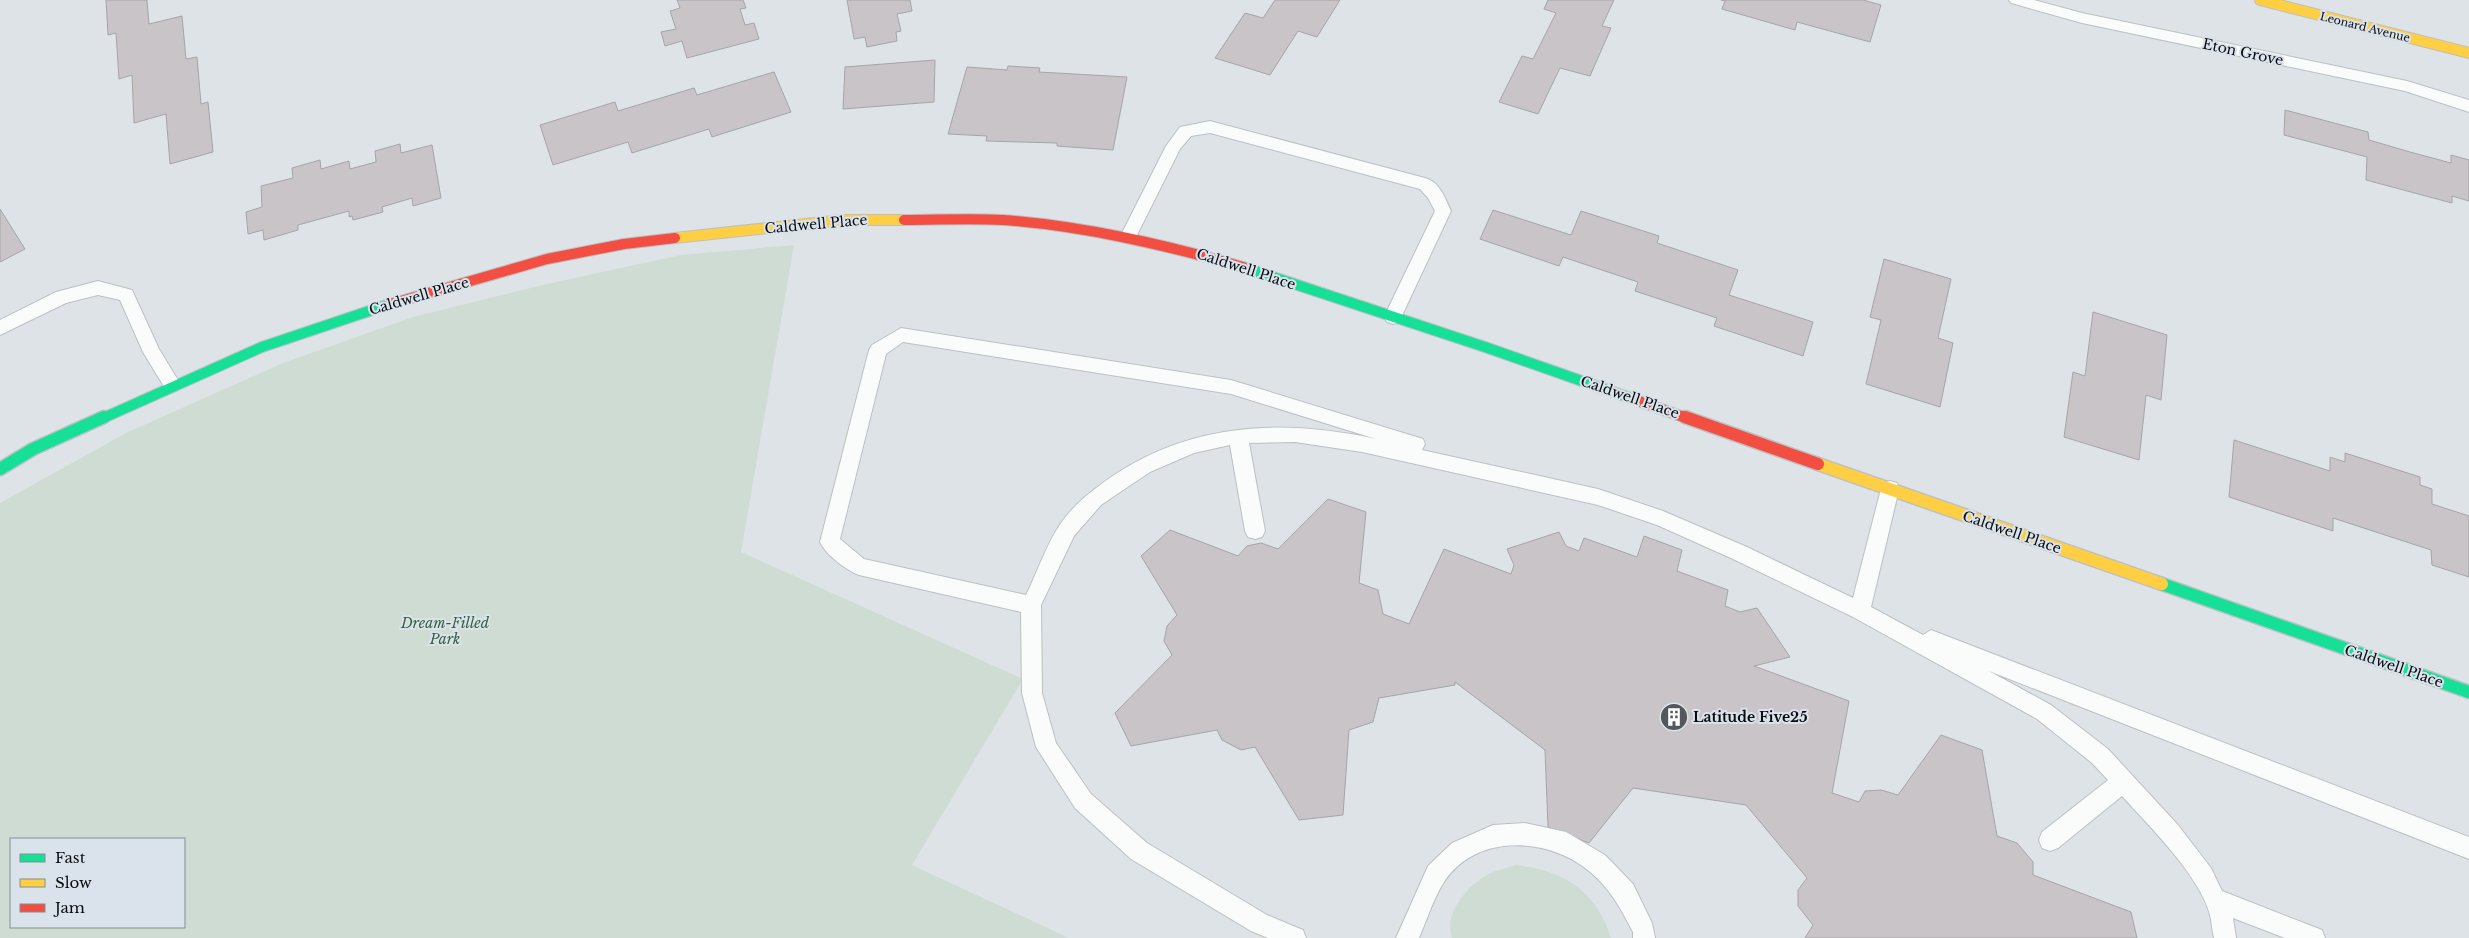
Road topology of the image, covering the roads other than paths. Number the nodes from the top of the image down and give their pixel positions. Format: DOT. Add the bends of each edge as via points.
graph roads {
  1 [pos="2016,0"];
  2 [pos="2260,0"];
  3 [pos="2469,53"];
  4 [pos="2469,106"];
  5 [pos="1128,237"];
  6 [pos="1393,317"];
  7 [pos="0,328"];
  8 [pos="172,386"];
  9 [pos="1238,436"];
  10 [pos="0,469"];
  11 [pos="1546,485"];
  12 [pos="1890,489"];
  13 [pos="1255,531"];
  14 [pos="1031,605"];
  15 [pos="1860,611"];
  16 [pos="2469,692"];
  17 [pos="2123,781"];
  18 [pos="2050,840"];
  19 [pos="2469,848"];
  20 [pos="2214,899"];
  21 [pos="1294,938"];
  22 [pos="1407,938"];
  23 [pos="1644,938"];
  24 [pos="2225,938"];
  25 [pos="2314,938"];
  1 -- 4 [label="lane, Eton Grove" via="2091,20 2407,86"];
  2 -- 3 [label="street, Leonard Avenue"];
  5 -- 6 [label="street, Caldwell Place" via="1189,251"];
  5 -- 6 [label="lane" via="1174,146 1186,131 1210,127 1425,184 1435,194 1443,211"];
  5 -- 8 [label="street, Caldwell Place" via="1003,220 842,220 624,244 547,258 358,313 262,346"];
  6 -- 12 [label="street, Caldwell Place"];
  7 -- 8 [label="lane" via="62,298 98,288 126,295 152,352"];
  8 -- 10 [label="street, Caldwell Place" via="33,449"];
  9 -- 11 [label="lane" via="1295,434 1362,444"];
  9 -- 13 [label="lane"];
  9 -- 14 [label="lane" via="1192,446 1143,466 1094,499 1067,530"];
  11 -- 14 [label="lane" via="1231,387 901,335 878,350 830,542 859,566"];
  11 -- 15 [label="lane" via="1598,497 1663,519"];
  12 -- 15 [label="lane"];
  12 -- 16 [label="street, Caldwell Place"];
  14 -- 21 [label="lane" via="1032,693 1047,747 1083,801 1139,851 1259,923"];
  15 -- 17 [label="lane" via="2044,712 2100,756"];
  15 -- 19 [label="lane"];
  17 -- 18 [label="lane"];
  17 -- 20 [label="lane" via="2170,833 2202,876"];
  20 -- 24 [label="lane" via="2221,912"];
  20 -- 25 [label="lane"];
  22 -- 23 [label="lane" via="1436,874 1460,852 1493,836 1525,834 1566,843 1597,863 1625,892 1644,931"];
}
